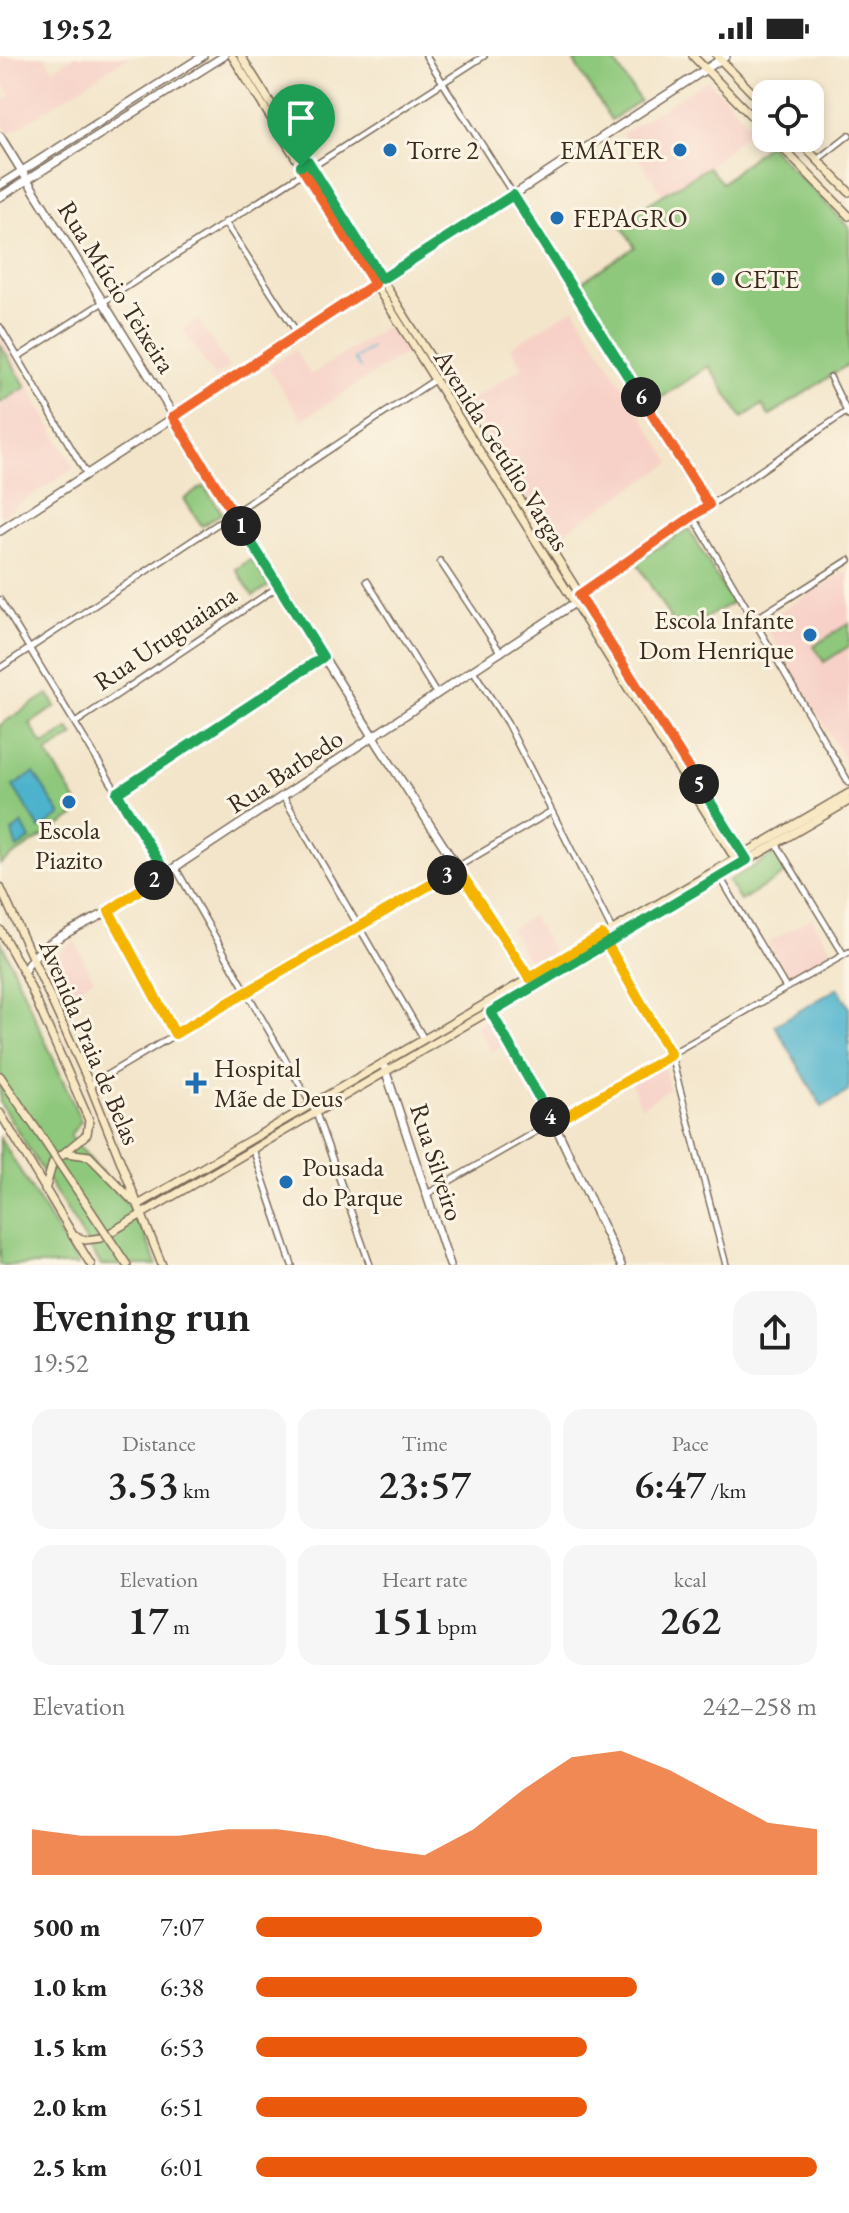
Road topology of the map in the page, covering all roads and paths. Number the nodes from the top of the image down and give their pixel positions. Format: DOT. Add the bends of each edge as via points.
graph roads {
  1 [pos="203,56"];
  2 [pos="224,56"];
  3 [pos="232,56"];
  4 [pos="426,56"];
  5 [pos="484,56"];
  6 [pos="693,56"];
  7 [pos="721,57"];
  8 [pos="241,60"];
  9 [pos="706,69"];
  10 [pos="442,82"];
  11 [pos="752,91"];
  12 [pos="122,108"];
  13 [pos="127,117"];
  14 [pos="752,117"];
  15 [pos="849,135"];
  16 [pos="0,136"];
  17 [pos="787,152"];
  18 [pos="809,152"];
  19 [pos="817,160"];
  20 [pos="306,166"];
  21 [pos="21,171"];
  22 [pos="27,180"];
  23 [pos="0,185"];
  24 [pos="849,192"];
  25 [pos="513,195"];
  26 [pos="0,197"];
  27 [pos="849,216"];
  28 [pos="225,222"];
  29 [pos="378,282"];
  30 [pos="102,302"];
  31 [pos="0,327"];
  32 [pos="298,334"];
  33 [pos="18,357"];
  34 [pos="436,374"];
  35 [pos="830,377"];
  36 [pos="848,413"];
  37 [pos="173,417"];
  38 [pos="86,473"];
  39 [pos="709,505"];
  40 [pos="233,513"];
  41 [pos="693,516"];
  42 [pos="0,531"];
  43 [pos="849,560"];
  44 [pos="440,561"];
  45 [pos="367,581"];
  46 [pos="279,586"];
  47 [pos="579,595"];
  48 [pos="0,600"];
  49 [pos="573,604"];
  50 [pos="754,620"];
  51 [pos="29,649"];
  52 [pos="501,653"];
  53 [pos="323,657"];
  54 [pos="0,668"];
  55 [pos="474,672"];
  56 [pos="437,695"];
  57 [pos="75,723"];
  58 [pos="372,736"];
  59 [pos="849,783"];
  60 [pos="117,793"];
  61 [pos="283,796"];
  62 [pos="848,799"];
  63 [pos="550,812"];
  64 [pos="787,829"];
  65 [pos="776,843"];
  66 [pos="745,857"];
  67 [pos="737,862"];
  68 [pos="175,867"];
  69 [pos="458,869"];
  70 [pos="166,873"];
  71 [pos="720,877"];
  72 [pos="0,887"];
  73 [pos="109,911"];
  74 [pos="359,927"];
  75 [pos="612,930"];
  76 [pos="2,932"];
  77 [pos="604,939"];
  78 [pos="846,953"];
  79 [pos="33,957"];
  80 [pos="24,973"];
  81 [pos="529,978"];
  82 [pos="534,986"];
  83 [pos="786,988"];
  84 [pos="245,993"];
  85 [pos="491,1012"];
  86 [pos="175,1034"];
  87 [pos="424,1039"];
  88 [pos="671,1055"];
  89 [pos="383,1063"];
  90 [pos="386,1072"];
  91 [pos="0,1076"];
  92 [pos="90,1085"];
  93 [pos="312,1104"];
  94 [pos="0,1113"];
  95 [pos="316,1113"];
  96 [pos="554,1123"];
  97 [pos="253,1148"];
  98 [pos="63,1153"];
  99 [pos="45,1190"];
  100 [pos="427,1194"];
  101 [pos="139,1209"];
  102 [pos="72,1235"];
  103 [pos="91,1265"];
  104 [pos="127,1265"];
  105 [pos="162,1265"];
  106 [pos="292,1265"];
  107 [pos="370,1265"];
  108 [pos="450,1265"];
  109 [pos="621,1265"];
  110 [pos="726,1265"];
  1 -- 12 [label="street"];
  2 -- 13 [label="street"];
  3 -- 8 [label="main road, Avenida Getúlio Vargas"];
  4 -- 10 [label="street"];
  5 -- 10 [label="street"];
  6 -- 9 [label="main road"];
  7 -- 9 [label="street"];
  7 -- 11 [label="main road"];
  8 -- 20 [label="main road, Avenida Getúlio Vargas"];
  9 -- 14 [label="main road"];
  9 -- 25 [label="street"];
  10 -- 20 [label="street"];
  10 -- 25 [label="street"];
  12 -- 13 [label="street"];
  12 -- 21 [label="street"];
  13 -- 22 [label="street"];
  15 -- 19 [label="street"];
  16 -- 21 [label="street, Rua Múcio Teixeira"];
  17 -- 27 [label="main road"];
  18 -- 19 [label="main road"];
  19 -- 24 [label="main road"];
  20 -- 28 [label="street"];
  20 -- 29 [label="main road, Avenida Getúlio Vargas"];
  21 -- 22 [label="street, Rua Múcio Teixeira"];
  21 -- 23 [label="street"];
  22 -- 26 [label="street"];
  22 -- 30 [label="street, Rua Múcio Teixeira"];
  25 -- 29 [label="street"];
  25 -- 39 [label="street"];
  28 -- 30 [label="street"];
  28 -- 32 [label="street"];
  29 -- 32 [label="street"];
  29 -- 34 [label="main road, Avenida Getúlio Vargas"];
  30 -- 33 [label="street"];
  30 -- 37 [label="street, Rua Múcio Teixeira"];
  31 -- 33 [label="street"];
  32 -- 37 [label="street"];
  33 -- 38 [label="street"];
  34 -- 40 [label="street"];
  34 -- 47 [label="main road, Avenida Getúlio Vargas"];
  34 -- 49 [label="main road, Avenida Getúlio Vargas"];
  35 -- 36 [label="street"];
  36 -- 39 [label="street"];
  37 -- 38 [label="street"];
  37 -- 40 [label="street, Rua Múcio Teixeira"];
  38 -- 42 [label="street"];
  39 -- 41 [label="street"];
  40 -- 46 [label="street, Rua Múcio Teixeira"];
  40 -- 51 [label="street"];
  41 -- 47 [label="street"];
  41 -- 50 [label="street"];
  43 -- 50 [label="street"];
  44 -- 52 [label="street"];
  45 -- 56 [label="street"];
  46 -- 53 [label="street, Rua Múcio Teixeira"];
  46 -- 57 [label="street, Rua Uruguaiana"];
  47 -- 49 [label="main road"];
  47 -- 66 [label="main road, Avenida Getúlio Vargas"];
  48 -- 51 [label="street"];
  49 -- 52 [label="street, Rua Barbedo"];
  49 -- 67 [label="main road, Avenida Getúlio Vargas"];
  50 -- 59 [label="street"];
  51 -- 54 [label="street"];
  51 -- 57 [label="street"];
  52 -- 55 [label="street, Rua Barbedo"];
  53 -- 58 [label="street, Rua Múcio Teixeira"];
  53 -- 60 [label="street"];
  55 -- 56 [label="street, Rua Barbedo"];
  55 -- 63 [label="street" via="507,723"];
  56 -- 58 [label="street, Rua Barbedo"];
  57 -- 60 [label="street"];
  58 -- 61 [label="street, Rua Barbedo"];
  58 -- 69 [label="street, Rua Múcio Teixeira"];
  60 -- 70 [label="street"];
  61 -- 68 [label="street, Rua Barbedo"];
  61 -- 74 [label="street"];
  62 -- 64 [label="main road"];
  62 -- 65 [label="main road"];
  63 -- 69 [label="street"];
  63 -- 75 [label="street"];
  64 -- 65 [label="street"];
  64 -- 66 [label="main road"];
  65 -- 66 [label="main road"];
  65 -- 78 [label="street"];
  66 -- 67 [label="main road"];
  67 -- 71 [label="main road"];
  67 -- 75 [label="main road"];
  68 -- 70 [label="street, Rua Barbedo"];
  68 -- 84 [label="street"];
  69 -- 74 [label="street"];
  69 -- 81 [label="street, Rua Múcio Teixeira"];
  70 -- 73 [label="street, Rua Barbedo"];
  71 -- 77 [label="main road"];
  71 -- 83 [label="street"];
  72 -- 79 [label="main road, Avenida Praia de Belas"];
  73 -- 79 [label="street, Rua Barbedo"];
  73 -- 86 [label="street"];
  74 -- 84 [label="street"];
  74 -- 87 [label="street"];
  75 -- 77 [label="main road"];
  76 -- 80 [label="main road, Avenida Praia de Belas"];
  77 -- 81 [label="main road"];
  77 -- 82 [label="main road"];
  77 -- 88 [label="street"];
  78 -- 83 [label="street"];
  79 -- 80 [label="street, Rua Barbedo"];
  79 -- 92 [label="main road, Avenida Praia de Belas"];
  80 -- 98 [label="main road, Avenida Praia de Belas" via="89,1120 87,1134"];
  81 -- 82 [label="street, Rua Múcio Teixeira"];
  81 -- 87 [label="main road"];
  82 -- 85 [label="main road"];
  83 -- 88 [label="street"];
  84 -- 86 [label="street"];
  84 -- 93 [label="street"];
  85 -- 90 [label="main road"];
  85 -- 96 [label="street"];
  86 -- 92 [label="street"];
  87 -- 89 [label="main road"];
  88 -- 96 [label="street"];
  88 -- 110 [label="street"];
  89 -- 90 [label="street, Rua Silveiro"];
  89 -- 93 [label="main road"];
  90 -- 95 [label="main road"];
  90 -- 100 [label="street, Rua Silveiro"];
  91 -- 104 [label="main road, bridge"];
  92 -- 101 [label="main road, Avenida Praia de Belas"];
  93 -- 95 [label="street"];
  93 -- 101 [label="main road"];
  94 -- 99 [label="main road"];
  95 -- 97 [label="main road"];
  95 -- 107 [label="street"];
  96 -- 100 [label="street"];
  96 -- 109 [label="street"];
  97 -- 101 [label="main road"];
  97 -- 106 [label="street"];
  98 -- 99 [label="main road, Avenida Praia de Belas" via="50,1168"];
  98 -- 101 [label="main road" via="89,1156"];
  99 -- 102 [label="main road"];
  100 -- 108 [label="street, Rua Silveiro"];
  101 -- 102 [label="main road" via="101,1238"];
  101 -- 105 [label="main road, Avenida Praia de Belas"];
  102 -- 103 [label="main road"];
}
